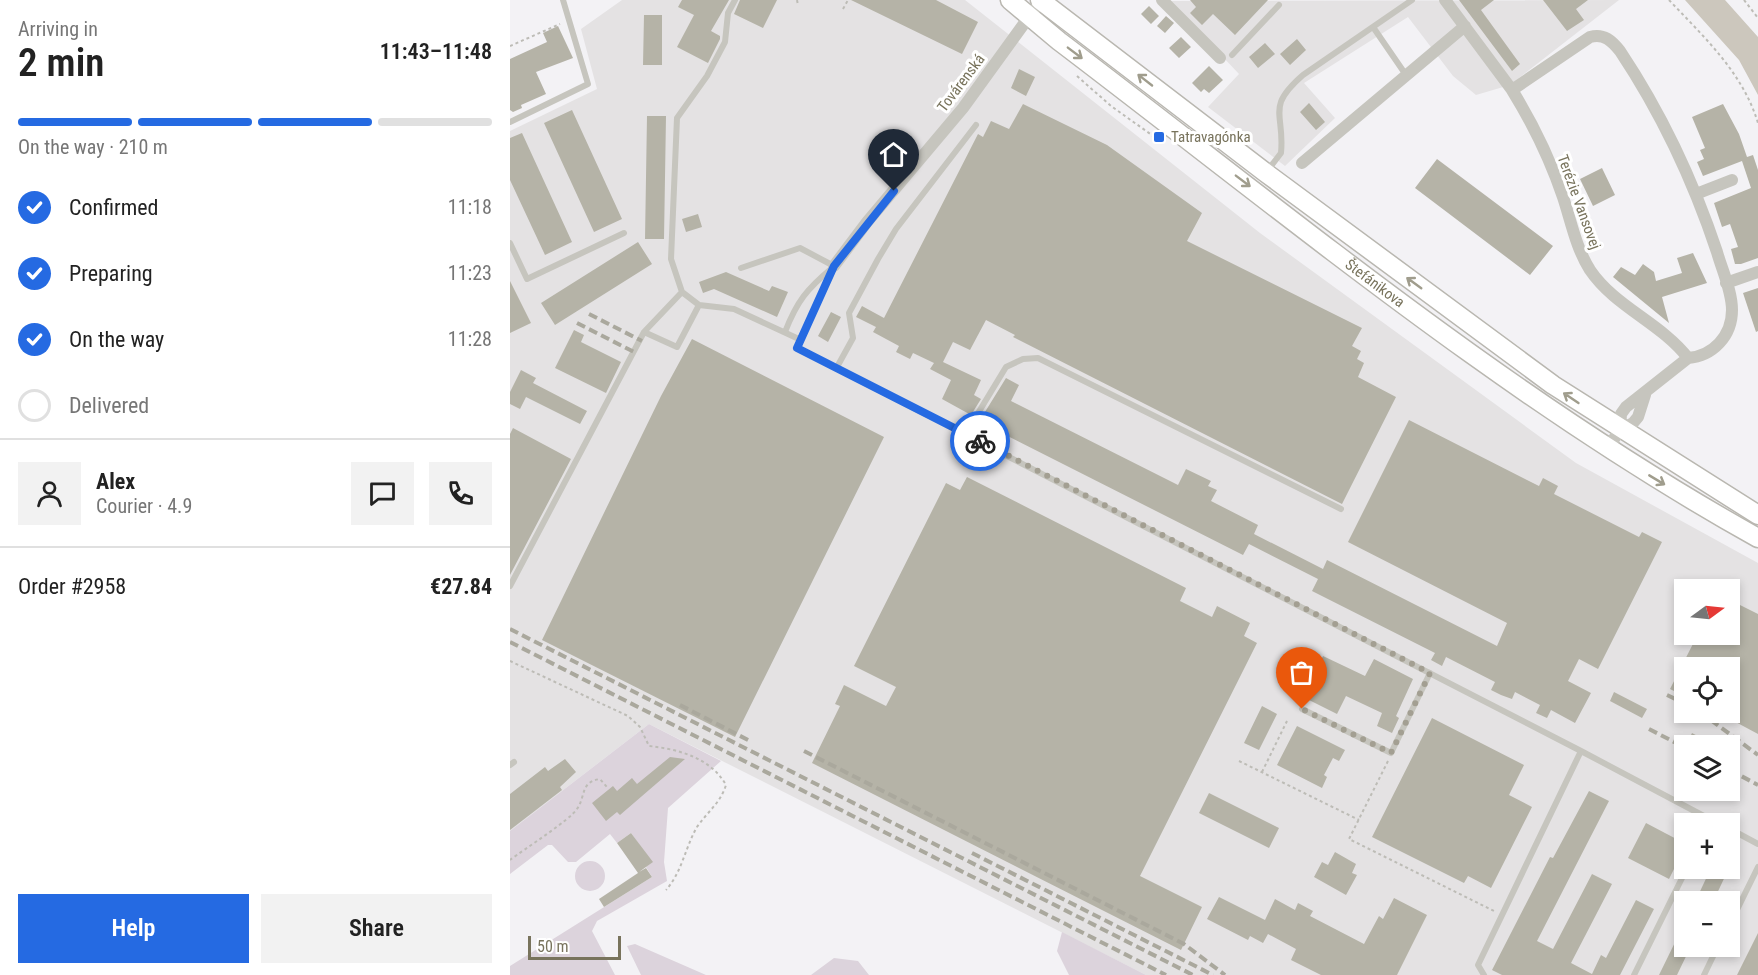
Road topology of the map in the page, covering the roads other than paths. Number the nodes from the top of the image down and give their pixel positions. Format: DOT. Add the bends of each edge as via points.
graph roads {
  1 [pos="562,0"];
  2 [pos="735,0"];
  3 [pos="1010,0"];
  4 [pos="1041,0"];
  5 [pos="1162,0"];
  6 [pos="1412,0"];
  7 [pos="1445,0"];
  8 [pos="1279,5"];
  9 [pos="1029,16"];
  10 [pos="1373,27"];
  11 [pos="1465,27"];
  12 [pos="1226,56"];
  13 [pos="1407,75"];
  14 [pos="1512,90"];
  15 [pos="510,122"];
  16 [pos="976,125"];
  17 [pos="1302,163"];
  18 [pos="1266,173"];
  19 [pos="1732,180"];
  20 [pos="1696,194"];
  21 [pos="624,233"];
  22 [pos="510,243"];
  23 [pos="834,266"];
  24 [pos="741,268"];
  25 [pos="1758,272"];
  26 [pos="1726,283"];
  27 [pos="682,292"];
  28 [pos="699,305"];
  29 [pos="644,332"];
  30 [pos="785,332"];
  31 [pos="801,340"];
  32 [pos="1688,358"];
  33 [pos="837,367"];
  34 [pos="1620,430"];
  35 [pos="966,433"];
  36 [pos="1607,449"];
  37 [pos="1341,509"];
  38 [pos="1758,515"];
  39 [pos="1758,538"];
  40 [pos="510,586"];
  41 [pos="1430,673"];
  42 [pos="1302,709"];
  43 [pos="1581,751"];
  44 [pos="1695,813"];
  45 [pos="1740,834"];
  46 [pos="1758,844"];
  47 [pos="1758,867"];
  48 [pos="1682,879"];
  49 [pos="1740,904"];
  50 [pos="1713,957"];
  51 [pos="1484,975"];
  52 [pos="1634,975"];
  53 [pos="1704,975"];
  1 -- 15 [label="lane" via="588,84"];
  2 -- 27 [label="lane" via="728,13 725,42 677,118 671,259"];
  3 -- 9 [label="main road, Štefánikova"];
  4 -- 9 [label="street, Továrenská"];
  18 -- 4 [label="main road, Štefánikova, one-way"];
  5 -- 12 [label="street"];
  6 -- 10 [label="lane"];
  7 -- 11 [label="street, Terézie Vansovej"];
  8 -- 12 [label="lane"];
  9 -- 23 [label="street, Továrenská" via="963,108"];
  9 -- 36 [label="main road, Štefánikova, one-way" via="1480,361"];
  10 -- 13 [label="lane"];
  10 -- 18 [label="lane" via="1287,89 1278,107 1281,153"];
  11 -- 13 [label="street"];
  11 -- 14 [label="street, Terézie Vansovej"];
  13 -- 17 [label="street"];
  14 -- 20 [label="street" via="1590,37 1611,40 1656,108"];
  14 -- 32 [label="street, Terézie Vansovej" via="1553,170 1589,269 1619,299 1664,332"];
  16 -- 33 [label="lane" via="896,229 878,259 849,313 853,338"];
  34 -- 18 [label="main road, Štefánikova, one-way" via="1552,385"];
  19 -- 20 [label="street"];
  20 -- 26 [label="street"];
  21 -- 22 [label="lane" via="527,279"];
  23 -- 24 [label="lane" via="800,248"];
  23 -- 30 [label="lane" via="806,290 794,307"];
  23 -- 31 [label="lane"];
  25 -- 26 [label="street"];
  26 -- 32 [label="street" via="1732,308 1728,330 1710,352"];
  27 -- 28 [label="lane"];
  27 -- 29 [label="lane"];
  28 -- 29 [label="lane" via="677,347"];
  28 -- 30 [label="lane" via="734,309"];
  29 -- 40 [label="lane"];
  30 -- 31 [label="lane"];
  31 -- 33 [label="lane" via="797,348"];
  32 -- 34 [label="street" via="1621,414"];
  33 -- 35 [label="lane"];
  34 -- 36 [label="street"];
  34 -- 38 [label="main road, Štefánikova"];
  35 -- 37 [label="lane" via="1006,367 1023,359 1038,358"];
  35 -- 41 [label="lane"];
  36 -- 39 [label="main road, Štefánikova, one-way"];
  41 -- 42 [label="lane" via="1391,753"];
  41 -- 43 [label="lane"];
  43 -- 44 [label="lane"];
  43 -- 51 [label="lane" via="1478,964"];
  45 -- 46 [label="lane"];
  47 -- 49 [label="lane"];
  48 -- 52 [label="lane"];
  50 -- 53 [label="lane"];
}
